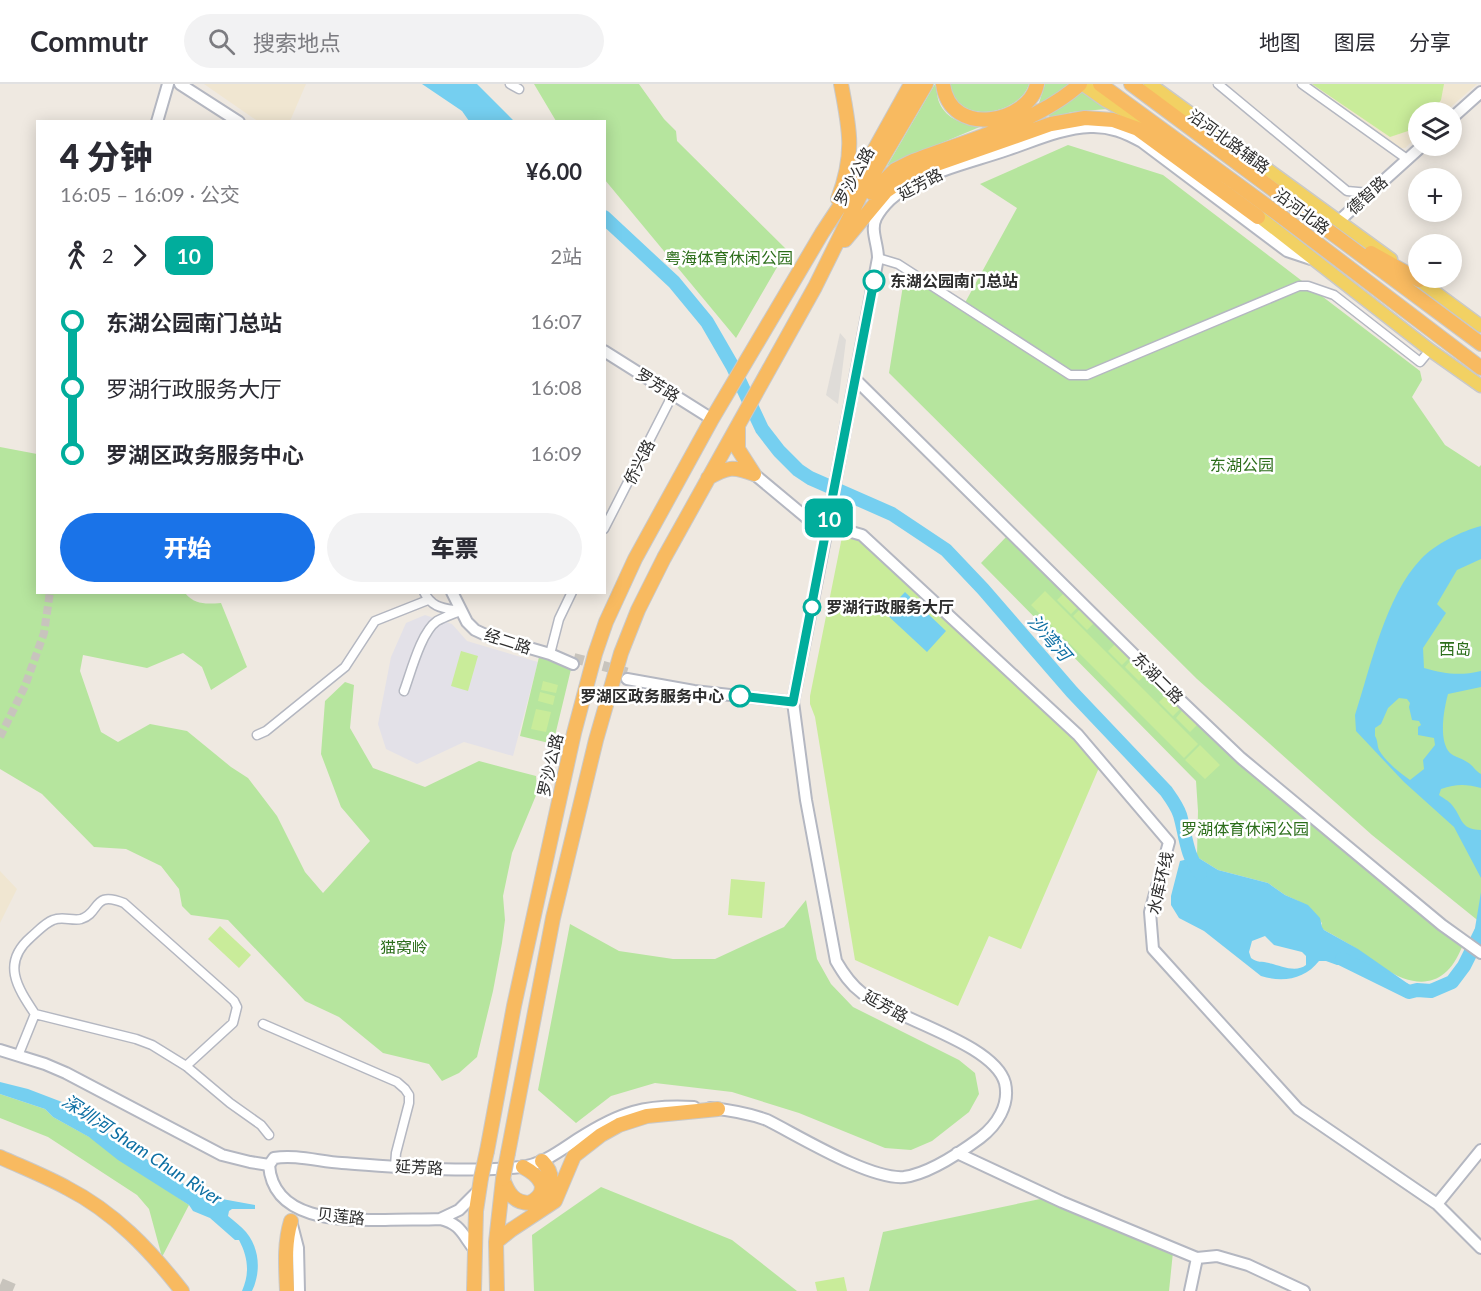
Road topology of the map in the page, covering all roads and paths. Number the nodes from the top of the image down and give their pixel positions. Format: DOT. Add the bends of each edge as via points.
graph roads {
  1 [pos="168,84"];
  2 [pos="180,84"];
  3 [pos="510,84"];
  4 [pos="841,84"];
  5 [pos="911,84"];
  6 [pos="918,84"];
  7 [pos="926,84"];
  8 [pos="943,84"];
  9 [pos="1037,84"];
  10 [pos="1081,84"];
  11 [pos="1100,84"];
  12 [pos="1131,84"];
  13 [pos="1135,84"];
  14 [pos="1159,84"];
  15 [pos="1218,84"];
  16 [pos="1302,84"];
  17 [pos="519,89"];
  18 [pos="1148,90"];
  19 [pos="1481,92"];
  20 [pos="1462,109"];
  21 [pos="1189,112"];
  22 [pos="158,120"];
  23 [pos="236,120"];
  24 [pos="1174,138"];
  25 [pos="1198,156"];
  26 [pos="1410,156"];
  27 [pos="1407,159"];
  28 [pos="861,174"];
  29 [pos="1369,193"];
  30 [pos="1258,217"];
  31 [pos="1340,220"];
  32 [pos="1328,230"];
  33 [pos="822,233"];
  34 [pos="832,255"];
  35 [pos="878,258"];
  36 [pos="1316,261"];
  37 [pos="1408,272"];
  38 [pos="1408,274"];
  39 [pos="1430,288"];
  40 [pos="1481,326"];
  41 [pos="1481,344"];
  42 [pos="1430,350"];
  43 [pos="606,352"];
  44 [pos="1481,368"];
  45 [pos="856,380"];
  46 [pos="1481,386"];
  47 [pos="673,394"];
  48 [pos="715,415"];
  49 [pos="738,424"];
  50 [pos="754,474"];
  51 [pos="706,479"];
  52 [pos="606,525"];
  53 [pos="828,525"];
  54 [pos="453,594"];
  55 [pos="571,594"];
  56 [pos="426,596"];
  57 [pos="460,611"];
  58 [pos="550,654"];
  59 [pos="574,661"];
  60 [pos="628,676"];
  61 [pos="404,691"];
  62 [pos="793,702"];
  63 [pos="257,735"];
  64 [pos="1481,953"];
  65 [pos="35,1014"];
  66 [pos="263,1024"];
  67 [pos="0,1050"];
  68 [pos="18,1056"];
  69 [pos="186,1066"];
  70 [pos="718,1109"];
  71 [pos="269,1135"];
  72 [pos="1481,1150"];
  73 [pos="957,1153"];
  74 [pos="0,1157"];
  75 [pos="542,1161"];
  76 [pos="269,1165"];
  77 [pos="395,1166"];
  78 [pos="523,1167"];
  79 [pos="503,1179"];
  80 [pos="480,1184"];
  81 [pos="290,1203"];
  82 [pos="1437,1204"];
  83 [pos="440,1219"];
  84 [pos="291,1221"];
  85 [pos="496,1242"];
  86 [pos="1481,1248"];
  87 [pos="474,1249"];
  88 [pos="1197,1258"];
  89 [pos="182,1291"];
  90 [pos="287,1291"];
  91 [pos="299,1291"];
  92 [pos="474,1291"];
  93 [pos="497,1291"];
  94 [pos="1190,1291"];
  95 [pos="1304,1291"];
  1 -- 22 [label="street"];
  2 -- 23 [label="street"];
  3 -- 17 [label="street"];
  4 -- 33 [label="highway" via="849,126 850,160"];
  5 -- 28 [label="highway, 罗沙公路"];
  6 -- 28 [label="highway"];
  7 -- 34 [label="highway, 罗沙公路" via="860,196"];
  8 -- 9 [label="highway" via="945,96 957,112 981,120 1023,107 1034,95"];
  10 -- 24 [label="main road, 沿河北路辅路"];
  10 -- 34 [label="highway" via="1036,114 911,162 885,179"];
  11 -- 24 [label="highway, 沿河北路"];
  12 -- 18 [label="highway, 沿河北路"];
  13 -- 18 [label="highway"];
  14 -- 21 [label="main road"];
  15 -- 29 [label="street" via="1347,191"];
  16 -- 27 [label="street"];
  18 -- 21 [label="main road, 沿河北路辅路"];
  18 -- 32 [label="highway, 沿河北路"];
  19 -- 20 [label="street"];
  21 -- 31 [label="main road, 沿河北路辅路"];
  24 -- 25 [label="highway, 沿河北路"];
  25 -- 30 [label="main road, 沿河北路辅路"];
  25 -- 44 [label="highway, 沿河北路"];
  26 -- 27 [label="street, 德智路"];
  27 -- 29 [label="street, 德智路"];
  28 -- 33 [label="highway, 罗沙公路"];
  29 -- 31 [label="street, 德智路"];
  30 -- 34 [label="highway" via="1138,129 1113,120 1086,118 1052,124 914,172 886,191"];
  30 -- 36 [label="main road, 沿河北路辅路"];
  31 -- 37 [label="main road, 沿河北路辅路"];
  32 -- 38 [label="highway"];
  32 -- 41 [label="highway, 沿河北路"];
  33 -- 48 [label="highway, 罗沙公路"];
  34 -- 49 [label="highway, 罗沙公路"];
  35 -- 36 [label="street, 延芳路" via="875,220 892,198 909,186 1046,137 1092,126 1114,129 1142,142 1287,251"];
  35 -- 42 [label="street" via="898,264 1070,375 1087,375 1299,286 1334,296 1420,362"];
  35 -- 45 [label="street, 延芳路"];
  36 -- 42 [label="main road, 沿河北路辅路"];
  39 -- 40 [label="main road, 沿河北路辅路"];
  42 -- 46 [label="main road, 沿河北路辅路"];
  43 -- 47 [label="street, 罗芳路"];
  45 -- 53 [label="street, 延芳路"];
  45 -- 64 [label="street, 东湖二路" via="1241,758 1454,935"];
  47 -- 48 [label="street, 罗芳路"];
  47 -- 52 [label="street, 侨兴路"];
  48 -- 80 [label="highway, 罗沙公路, bridge" via="630,569 595,654 535,904"];
  49 -- 50 [label="highway" via="738,449"];
  49 -- 51 [label="highway"];
  50 -- 51 [label="highway" via="736,467"];
  50 -- 53 [label="street"];
  51 -- 79 [label="highway, bridge" via="638,610 607,698 553,918"];
  53 -- 62 [label="street, 延芳路"];
  53 -- 82 [label="street, 水库环线" via="862,535 1078,735 1169,842 1150,912 1153,949 1298,1109"];
  54 -- 57 [label="street, 经二路"];
  55 -- 58 [label="street" via="559,619"];
  56 -- 57 [label="street" via="440,608"];
  56 -- 63 [label="street" via="375,621 345,666"];
  57 -- 58 [label="street, 经二路" via="481,633"];
  57 -- 61 [label="street" via="431,627"];
  58 -- 59 [label="street, 经二路"];
  60 -- 62 [label="street" via="694,691"];
  62 -- 73 [label="street, 延芳路" via="806,800 836,961 862,993 978,1053 997,1067 1005,1083 1002,1115 981,1137"];
  65 -- 68 [label="street"];
  65 -- 69 [label="street" via="136,1039"];
  65 -- 69 [label="street" via="15,980 14,961 24,943 54,920 86,917 102,900 124,903 237,1007 233,1023"];
  66 -- 77 [label="street" via="405,1089 410,1095 409,1103"];
  67 -- 68 [label="street, 延芳路"];
  68 -- 76 [label="street, 延芳路" via="66,1073 222,1155"];
  69 -- 71 [label="street"];
  70 -- 73 [label="street, 延芳路" via="767,1120 876,1174 904,1177 920,1173"];
  70 -- 75 [label="street, 延芳路" via="638,1109 604,1123"];
  70 -- 85 [label="highway" via="647,1116 601,1134 574,1156 555,1201"];
  72 -- 82 [label="street"];
  73 -- 88 [label="street"];
  74 -- 89 [label="highway" via="68,1188 103,1210 149,1251"];
  75 -- 78 [label="street, 延芳路"];
  75 -- 85 [label="highway" via="550,1172 549,1191 540,1202 507,1224"];
  76 -- 77 [label="street, 延芳路" via="274,1158 286,1157"];
  76 -- 81 [label="street, 贝莲路" via="272,1179"];
  77 -- 78 [label="street, 延芳路"];
  78 -- 79 [label="highway" via="540,1180 542,1188 535,1200 519,1202"];
  79 -- 85 [label="highway"];
  80 -- 83 [label="street" via="459,1210"];
  80 -- 87 [label="highway"];
  81 -- 83 [label="street, 贝莲路" via="312,1214 338,1219"];
  81 -- 84 [label="street"];
  82 -- 86 [label="street, 水库环线"];
  83 -- 87 [label="street" via="457,1226"];
  84 -- 90 [label="highway" via="286,1253"];
  84 -- 91 [label="street" via="298,1248"];
  85 -- 93 [label="highway"];
  87 -- 92 [label="highway"];
  88 -- 94 [label="street"];
  88 -- 95 [label="street" via="1217,1256 1238,1262"];
}
